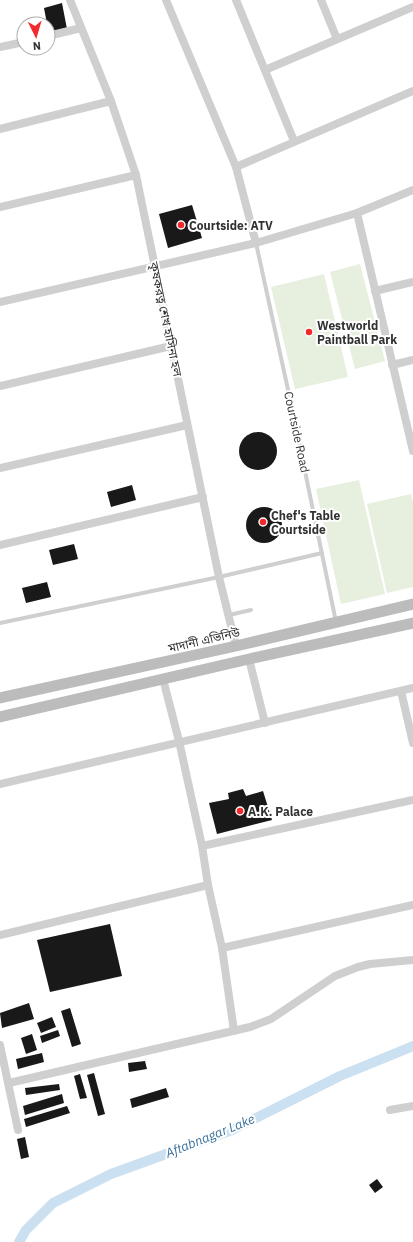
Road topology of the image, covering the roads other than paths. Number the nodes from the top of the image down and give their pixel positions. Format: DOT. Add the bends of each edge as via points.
graph roads {
  1 [pos="70,0"];
  2 [pos="166,0"];
  3 [pos="236,0"];
  4 [pos="321,0"];
  5 [pos="413,6"];
  6 [pos="81,28"];
  7 [pos="56,34"];
  8 [pos="337,39"];
  9 [pos="16,44"];
  10 [pos="0,48"];
  11 [pos="265,70"];
  12 [pos="413,91"];
  13 [pos="111,101"];
  14 [pos="0,129"];
  15 [pos="294,141"];
  16 [pos="236,167"];
  17 [pos="136,175"];
  18 [pos="413,190"];
  19 [pos="0,207"];
  20 [pos="357,213"];
  21 [pos="256,243"];
  22 [pos="154,265"];
  23 [pos="413,282"];
  24 [pos="375,291"];
  25 [pos="0,302"];
  26 [pos="171,346"];
  27 [pos="413,360"];
  28 [pos="392,365"];
  29 [pos="0,386"];
  30 [pos="188,425"];
  31 [pos="412,446"];
  32 [pos="0,468"];
  33 [pos="202,498"];
  34 [pos="0,545"];
  35 [pos="322,553"];
  36 [pos="219,577"];
  37 [pos="413,604"];
  38 [pos="251,610"];
  39 [pos="228,615"];
  40 [pos="0,623"];
  41 [pos="336,623"];
  42 [pos="413,623"];
  43 [pos="341,639"];
  44 [pos="236,646"];
  45 [pos="249,659"];
  46 [pos="163,679"];
  47 [pos="413,688"];
  48 [pos="401,691"];
  49 [pos="0,698"];
  50 [pos="0,717"];
  51 [pos="265,723"];
  52 [pos="179,741"];
  53 [pos="413,743"];
  54 [pos="0,784"];
  55 [pos="413,800"];
  56 [pos="202,846"];
  57 [pos="208,885"];
  58 [pos="413,905"];
  59 [pos="0,935"];
  60 [pos="222,948"];
  61 [pos="413,960"];
  62 [pos="234,1031"];
  63 [pos="0,1045"];
  64 [pos="9,1083"];
  65 [pos="413,1106"];
  66 [pos="390,1110"];
  67 [pos="18,1130"];
  1 -- 6 [label="street, কৃষকরত্ন শেখ হাসিনা হল"];
  2 -- 16 [label="street"];
  3 -- 11 [label="street"];
  4 -- 8 [label="street"];
  5 -- 8 [label="street"];
  6 -- 7 [label="street"];
  6 -- 13 [label="street, কৃষকরত্ন শেখ হাসিনা হল"];
  8 -- 11 [label="street"];
  9 -- 10 [label="street"];
  11 -- 15 [label="street"];
  12 -- 15 [label="street"];
  13 -- 14 [label="street"];
  13 -- 17 [label="street, কৃষকরত্ন শেখ হাসিনা হল"];
  15 -- 16 [label="street"];
  16 -- 21 [label="street"];
  17 -- 19 [label="street"];
  17 -- 22 [label="street, কৃষকরত্ন শেখ হাসিনা হল"];
  18 -- 20 [label="street"];
  20 -- 21 [label="street"];
  20 -- 24 [label="street"];
  21 -- 22 [label="street"];
  21 -- 35 [label="lane, Courtside Road"];
  22 -- 25 [label="street"];
  22 -- 26 [label="street, কৃষকরত্ন শেখ হাসিনা হল"];
  23 -- 24 [label="street"];
  24 -- 28 [label="street"];
  26 -- 29 [label="street"];
  26 -- 30 [label="street, কৃষকরত্ন শেখ হাসিনা হল"];
  27 -- 28 [label="street"];
  28 -- 31 [label="street"];
  30 -- 32 [label="street"];
  30 -- 33 [label="street, কৃষকরত্ন শেখ হাসিনা হল"];
  33 -- 34 [label="street"];
  33 -- 36 [label="street, কৃষকরত্ন শেখ হাসিনা হল"];
  35 -- 36 [label="lane"];
  35 -- 41 [label="lane, Courtside Road"];
  36 -- 39 [label="street, কৃষকরত্ন শেখ হাসিনা হল"];
  36 -- 40 [label="lane"];
  37 -- 41 [label="main road, মাদানী এভিনিউ"];
  38 -- 39 [label="lane"];
  39 -- 44 [label="street, কৃষকরত্ন শেখ হাসিনা হল"];
  41 -- 43 [label="main road"];
  41 -- 44 [label="main road, মাদানী এভিনিউ"];
  42 -- 43 [label="main road"];
  43 -- 45 [label="main road"];
  44 -- 49 [label="main road, মাদানী এভিনিউ"];
  45 -- 46 [label="main road"];
  45 -- 51 [label="street"];
  46 -- 50 [label="main road"];
  46 -- 52 [label="street"];
  47 -- 48 [label="street"];
  48 -- 51 [label="street"];
  48 -- 53 [label="street"];
  51 -- 52 [label="street"];
  52 -- 54 [label="street"];
  52 -- 56 [label="street"];
  55 -- 56 [label="street"];
  56 -- 57 [label="street"];
  57 -- 59 [label="street"];
  57 -- 60 [label="street"];
  58 -- 60 [label="street"];
  60 -- 62 [label="street"];
  61 -- 62 [label="street" via="370,964 335,976 271,1018"];
  62 -- 64 [label="street"];
  63 -- 64 [label="street"];
  64 -- 67 [label="street"];
  65 -- 66 [label="street"];
}
